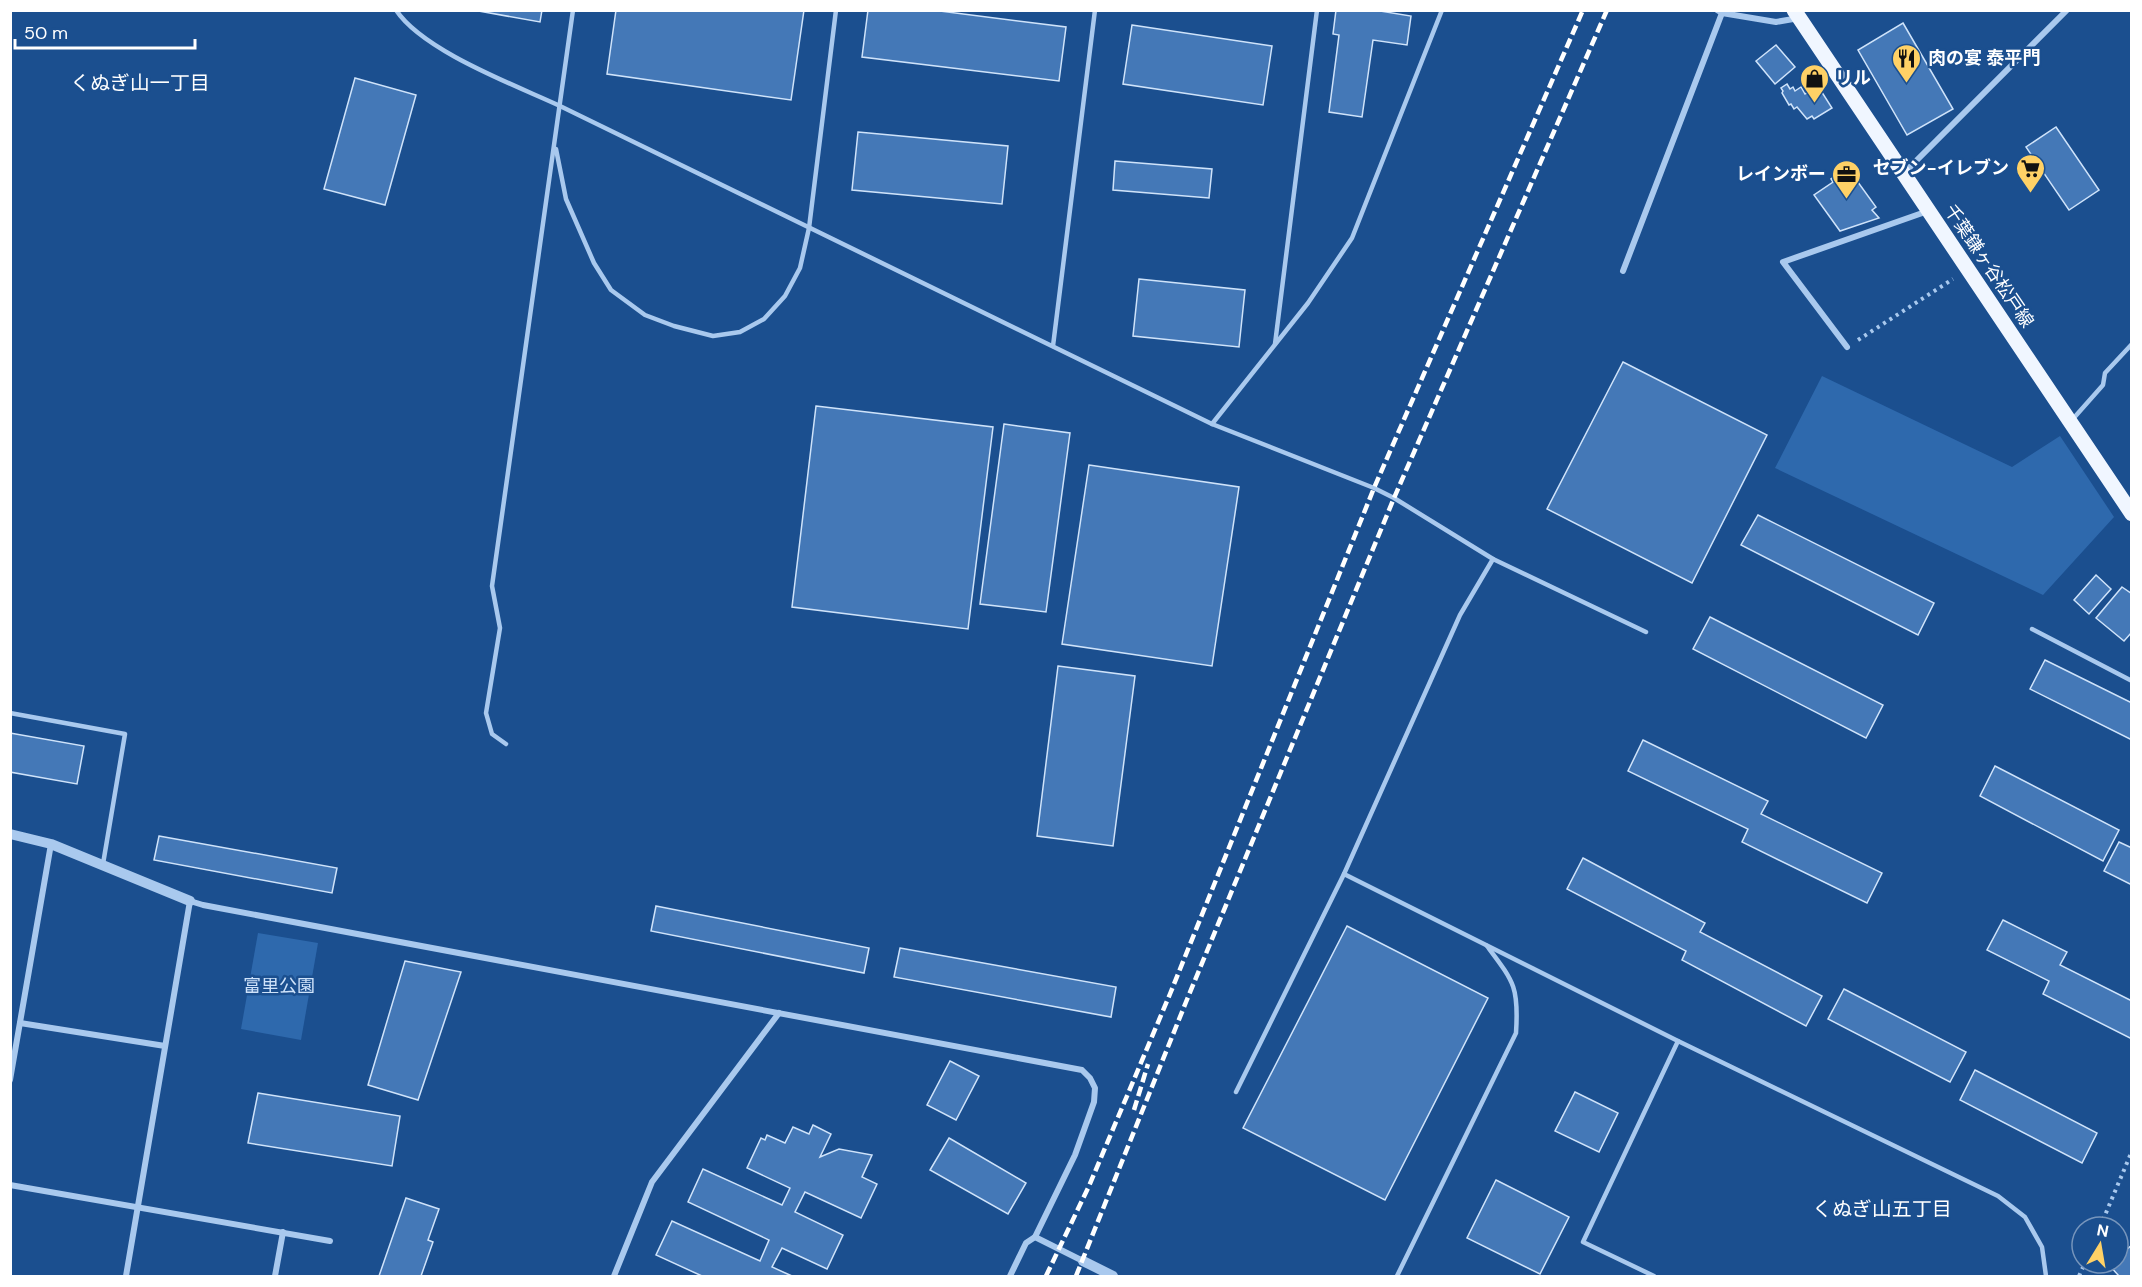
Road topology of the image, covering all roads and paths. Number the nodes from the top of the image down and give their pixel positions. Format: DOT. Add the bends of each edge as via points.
graph roads {
  1 [pos="396,10"];
  2 [pos="573,10"];
  3 [pos="836,10"];
  4 [pos="1095,10"];
  5 [pos="1317,10"];
  6 [pos="1442,10"];
  7 [pos="2067,10"];
  8 [pos="1720,12"];
  9 [pos="1797,14"];
  10 [pos="560,106"];
  11 [pos="555,144"];
  12 [pos="1903,174"];
  13 [pos="1928,211"];
  14 [pos="809,228"];
  15 [pos="1623,271"];
  16 [pos="1956,277"];
  17 [pos="2132,344"];
  18 [pos="1274,345"];
  19 [pos="1053,346"];
  20 [pos="1847,347"];
  21 [pos="2070,422"];
  22 [pos="1212,424"];
  23 [pos="2132,514"];
  24 [pos="1493,559"];
  25 [pos="2032,629"];
  26 [pos="1646,632"];
  27 [pos="2132,681"];
  28 [pos="10,713"];
  29 [pos="506,744"];
  30 [pos="10,834"];
  31 [pos="51,844"];
  32 [pos="103,864"];
  33 [pos="1344,874"];
  34 [pos="190,901"];
  35 [pos="1486,944"];
  36 [pos="779,1013"];
  37 [pos="20,1023"];
  38 [pos="1678,1041"];
  39 [pos="165,1046"];
  40 [pos="10,1080"];
  41 [pos="1236,1092"];
  42 [pos="2132,1151"];
  43 [pos="10,1185"];
  44 [pos="138,1207"];
  45 [pos="2105,1215"];
  46 [pos="283,1232"];
  47 [pos="1035,1237"];
  48 [pos="330,1241"];
  49 [pos="1083,1261"];
  50 [pos="126,1276"];
  51 [pos="275,1276"];
  52 [pos="614,1276"];
  53 [pos="1010,1276"];
  54 [pos="1113,1276"];
  55 [pos="1397,1276"];
  56 [pos="1654,1276"];
  57 [pos="2046,1276"];
  1 -- 10 [label="lane" via="416,32 457,58"];
  2 -- 10 [label="lane"];
  3 -- 14 [label="lane"];
  4 -- 19 [label="lane"];
  5 -- 18 [label="lane"];
  6 -- 18 [label="lane" via="1352,238"];
  7 -- 12 [label="street"];
  8 -- 9 [label="street" via="1776,22"];
  8 -- 15 [label="street"];
  9 -- 12 [label="main road, 千葉鎌ヶ谷松戸線"];
  10 -- 11 [label="lane"];
  10 -- 14 [label="lane"];
  11 -- 14 [label="lane" via="566,199 594,263 611,290 645,315 675,326 713,336 740,332 764,319 786,296 800,268"];
  11 -- 29 [label="lane" via="492,586 500,628 486,713 492,734"];
  12 -- 13 [label="main road, 千葉鎌ヶ谷松戸線"];
  13 -- 20 [label="street" via="1784,262"];
  13 -- 21 [label="main road, 千葉鎌ヶ谷松戸線"];
  14 -- 19 [label="lane"];
  16 -- 20 [label="path"];
  17 -- 21 [label="lane" via="2105,373 2103,386"];
  18 -- 22 [label="lane"];
  19 -- 22 [label="lane"];
  21 -- 23 [label="main road, 千葉鎌ヶ谷松戸線"];
  22 -- 24 [label="lane" via="1374,488"];
  24 -- 26 [label="lane"];
  24 -- 33 [label="lane" via="1460,615"];
  25 -- 27 [label="lane"];
  28 -- 32 [label="lane" via="125,734"];
  30 -- 31 [label="street"];
  31 -- 32 [label="street"];
  31 -- 37 [label="street"];
  32 -- 34 [label="street"];
  33 -- 35 [label="lane"];
  33 -- 41 [label="lane"];
  34 -- 36 [label="street"];
  34 -- 39 [label="street"];
  35 -- 38 [label="lane"];
  35 -- 55 [label="lane" via="1511,978 1518,1002 1516,1033"];
  36 -- 47 [label="street" via="1082,1070 1095,1088 1094,1102 1075,1155"];
  36 -- 52 [label="street" via="652,1182"];
  37 -- 39 [label="street"];
  37 -- 40 [label="street"];
  38 -- 56 [label="lane" via="1583,1242"];
  38 -- 57 [label="lane" via="1998,1196 2025,1217 2042,1247"];
  39 -- 44 [label="street"];
  42 -- 45 [label="path"];
  43 -- 44 [label="street"];
  44 -- 46 [label="street"];
  44 -- 50 [label="street"];
  46 -- 48 [label="street"];
  46 -- 51 [label="street"];
  47 -- 49 [label="street"];
  47 -- 53 [label="street" via="1026,1243"];
  49 -- 54 [label="street"];
}
